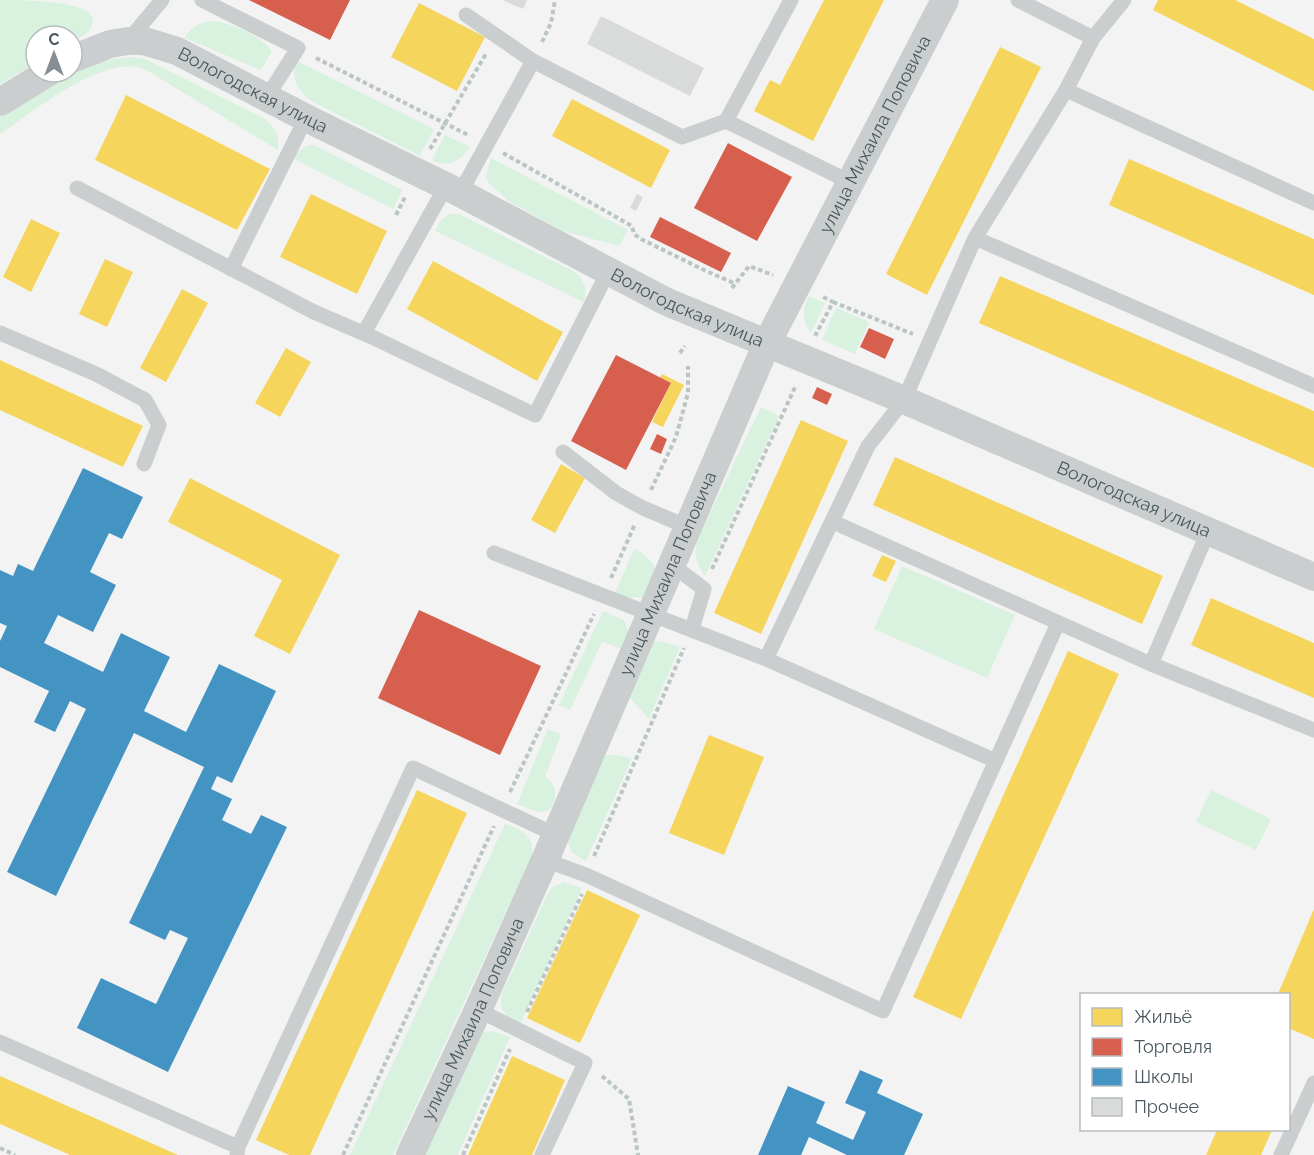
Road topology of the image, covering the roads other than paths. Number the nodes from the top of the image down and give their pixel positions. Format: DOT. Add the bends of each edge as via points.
graph roads {
  1 [pos="162,0"];
  2 [pos="202,0"];
  3 [pos="791,0"];
  4 [pos="945,0"];
  5 [pos="1018,0"];
  6 [pos="1124,0"];
  7 [pos="466,15"];
  8 [pos="1093,38"];
  9 [pos="128,42"];
  10 [pos="84,54"];
  11 [pos="533,61"];
  12 [pos="29,84"];
  13 [pos="1066,90"];
  14 [pos="267,97"];
  15 [pos="0,102"];
  16 [pos="306,118"];
  17 [pos="726,121"];
  18 [pos="850,182"];
  19 [pos="77,188"];
  20 [pos="453,189"];
  21 [pos="1314,203"];
  22 [pos="975,238"];
  23 [pos="231,269"];
  24 [pos="608,272"];
  25 [pos="0,333"];
  26 [pos="364,333"];
  27 [pos="766,343"];
  28 [pos="1314,386"];
  29 [pos="904,400"];
  30 [pos="563,452"];
  31 [pos="144,464"];
  32 [pos="833,522"];
  33 [pos="688,527"];
  34 [pos="1208,532"];
  35 [pos="494,553"];
  36 [pos="672,565"];
  37 [pos="1312,572"];
  38 [pos="651,613"];
  39 [pos="1058,622"];
  40 [pos="692,629"];
  41 [pos="766,659"];
  42 [pos="1151,664"];
  43 [pos="1314,730"];
  44 [pos="996,761"];
  45 [pos="550,847"];
  46 [pos="478,1010"];
  47 [pos="0,1042"];
  48 [pos="1314,1083"];
  49 [pos="237,1151"];
  50 [pos="410,1155"];
  51 [pos="542,1155"];
  52 [pos="1281,1155"];
  1 -- 9 [label="lane"];
  2 -- 14 [label="lane" via="298,48"];
  3 -- 17 [label="lane"];
  4 -- 18 [label="street, улица Михаила Поповича"];
  5 -- 8 [label="lane"];
  6 -- 8 [label="lane"];
  7 -- 11 [label="lane"];
  8 -- 13 [label="lane"];
  9 -- 10 [label="street, Вологодская улица"];
  9 -- 14 [label="street, Вологодская улица" via="144,41 177,51"];
  11 -- 17 [label="lane" via="682,137"];
  11 -- 20 [label="lane" via="486,144"];
  12 -- 15 [label="street"];
  13 -- 21 [label="lane"];
  13 -- 22 [label="lane"];
  14 -- 16 [label="street, Вологодская улица"];
  16 -- 20 [label="street, Вологодская улица"];
  16 -- 23 [label="lane"];
  17 -- 18 [label="lane"];
  18 -- 27 [label="street, улица Михаила Поповича"];
  19 -- 23 [label="lane"];
  20 -- 24 [label="street, Вологодская улица"];
  20 -- 26 [label="lane"];
  22 -- 28 [label="lane"];
  22 -- 29 [label="lane"];
  23 -- 26 [label="lane"];
  24 -- 26 [label="lane" via="535,415"];
  24 -- 27 [label="street, Вологодская улица" via="667,302"];
  25 -- 31 [label="lane" via="96,374 145,400 159,425"];
  27 -- 29 [label="street, Вологодская улица"];
  27 -- 33 [label="street, улица Михаила Поповича"];
  29 -- 32 [label="lane" via="868,446"];
  29 -- 34 [label="street, Вологодская улица"];
  30 -- 33 [label="lane" via="616,493"];
  32 -- 39 [label="lane"];
  32 -- 41 [label="lane"];
  33 -- 36 [label="street, улица Михаила Поповича"];
  34 -- 37 [label="street, Вологодская улица"];
  34 -- 42 [label="lane"];
  35 -- 38 [label="lane"];
  36 -- 38 [label="street, улица Михаила Поповича"];
  36 -- 40 [label="lane" via="704,590"];
  38 -- 40 [label="lane"];
  38 -- 45 [label="street, улица Михаила Поповича"];
  39 -- 42 [label="lane"];
  39 -- 44 [label="lane"];
  40 -- 41 [label="lane"];
  41 -- 44 [label="lane"];
  42 -- 43 [label="lane"];
  44 -- 45 [label="lane" via="883,1011 586,875"];
  45 -- 46 [label="street, улица Михаила Поповича"];
  45 -- 49 [label="lane" via="501,810 413,768"];
  46 -- 50 [label="street, улица Михаила Поповича"];
  46 -- 51 [label="lane" via="585,1063"];
  47 -- 49 [label="lane"];
  48 -- 52 [label="lane"];
}
